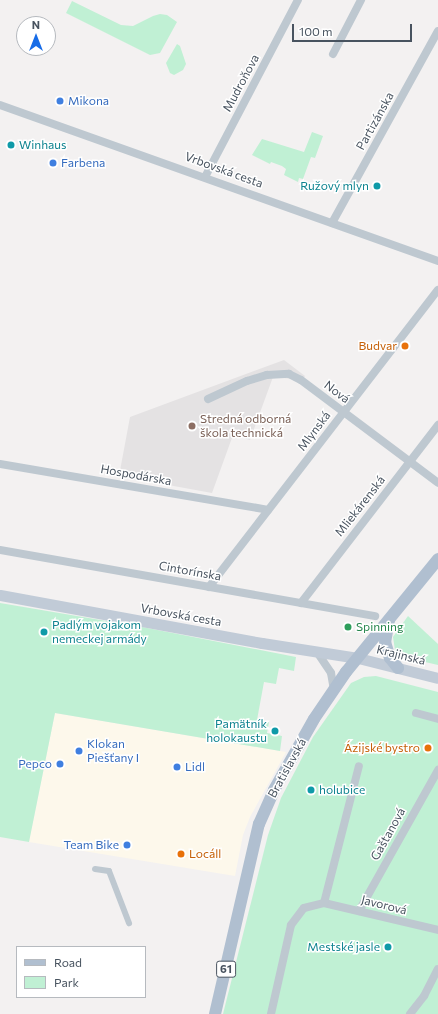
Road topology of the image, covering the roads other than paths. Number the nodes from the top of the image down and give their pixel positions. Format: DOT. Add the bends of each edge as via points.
graph roads {
  1 [pos="298,0"];
  2 [pos="361,0"];
  3 [pos="438,31"];
  4 [pos="333,54"];
  5 [pos="0,105"];
  6 [pos="205,177"];
  7 [pos="332,223"];
  8 [pos="438,261"];
  9 [pos="438,290"];
  10 [pos="208,399"];
  11 [pos="344,412"];
  12 [pos="438,425"];
  13 [pos="409,462"];
  14 [pos="0,464"];
  15 [pos="438,483"];
  16 [pos="268,510"];
  17 [pos="0,550"];
  18 [pos="438,559"];
  19 [pos="210,587"];
  20 [pos="0,595"];
  21 [pos="301,603"];
  22 [pos="375,616"];
  23 [pos="390,619"];
  24 [pos="317,652"];
  25 [pos="358,658"];
  26 [pos="398,668"];
  27 [pos="438,678"];
  28 [pos="334,690"];
  29 [pos="416,713"];
  30 [pos="438,719"];
  31 [pos="359,766"];
  32 [pos="438,770"];
  33 [pos="95,869"];
  34 [pos="324,903"];
  35 [pos="359,911"];
  36 [pos="129,923"];
  37 [pos="438,930"];
  38 [pos="438,969"];
  39 [pos="215,1014"];
  40 [pos="271,1014"];
  41 [pos="410,1014"];
  1 -- 6 [label="street, Mudroňova"];
  2 -- 4 [label="street"];
  3 -- 7 [label="street, Partizánska"];
  5 -- 6 [label="street, Vrbovská cesta"];
  6 -- 7 [label="street, Vrbovská cesta"];
  7 -- 8 [label="street, Vrbovská cesta"];
  9 -- 11 [label="street, Mlynská"];
  10 -- 11 [label="street, Nová" via="246,381 271,374 289,374"];
  11 -- 13 [label="street, Nová"];
  11 -- 16 [label="street, Mlynská"];
  12 -- 13 [label="street, Mliekárenská"];
  13 -- 15 [label="street, Nová"];
  13 -- 21 [label="street, Mliekárenská"];
  14 -- 16 [label="street, Hospodárska"];
  16 -- 19 [label="street, Mlynská"];
  17 -- 19 [label="street, Cintorínska"];
  18 -- 23 [label="main road, Bratislavská / 61"];
  19 -- 21 [label="street, Cintorínska"];
  20 -- 24 [label="main road, Vrbovská cesta"];
  21 -- 22 [label="street, Cintorínska"];
  23 -- 25 [label="main road, Bratislavská / 61"];
  23 -- 26 [label="main road" via="385,642 390,658"];
  24 -- 25 [label="main road, Vrbovská cesta"];
  24 -- 28 [label="street" via="331,674"];
  25 -- 26 [label="main road, Krajinská"];
  25 -- 28 [label="main road, Bratislavská / 61"];
  26 -- 27 [label="main road, Krajinská"];
  28 -- 39 [label="main road, Bratislavská / 61" via="314,719 274,790 259,824"];
  29 -- 30 [label="street"];
  31 -- 34 [label="street"];
  32 -- 35 [label="street, Gaštanová"];
  33 -- 36 [label="street" via="109,871"];
  34 -- 35 [label="street, Javorová"];
  34 -- 40 [label="street" via="304,908 292,925"];
  35 -- 37 [label="street, Javorová"];
  38 -- 41 [label="street" via="424,996"];
}
